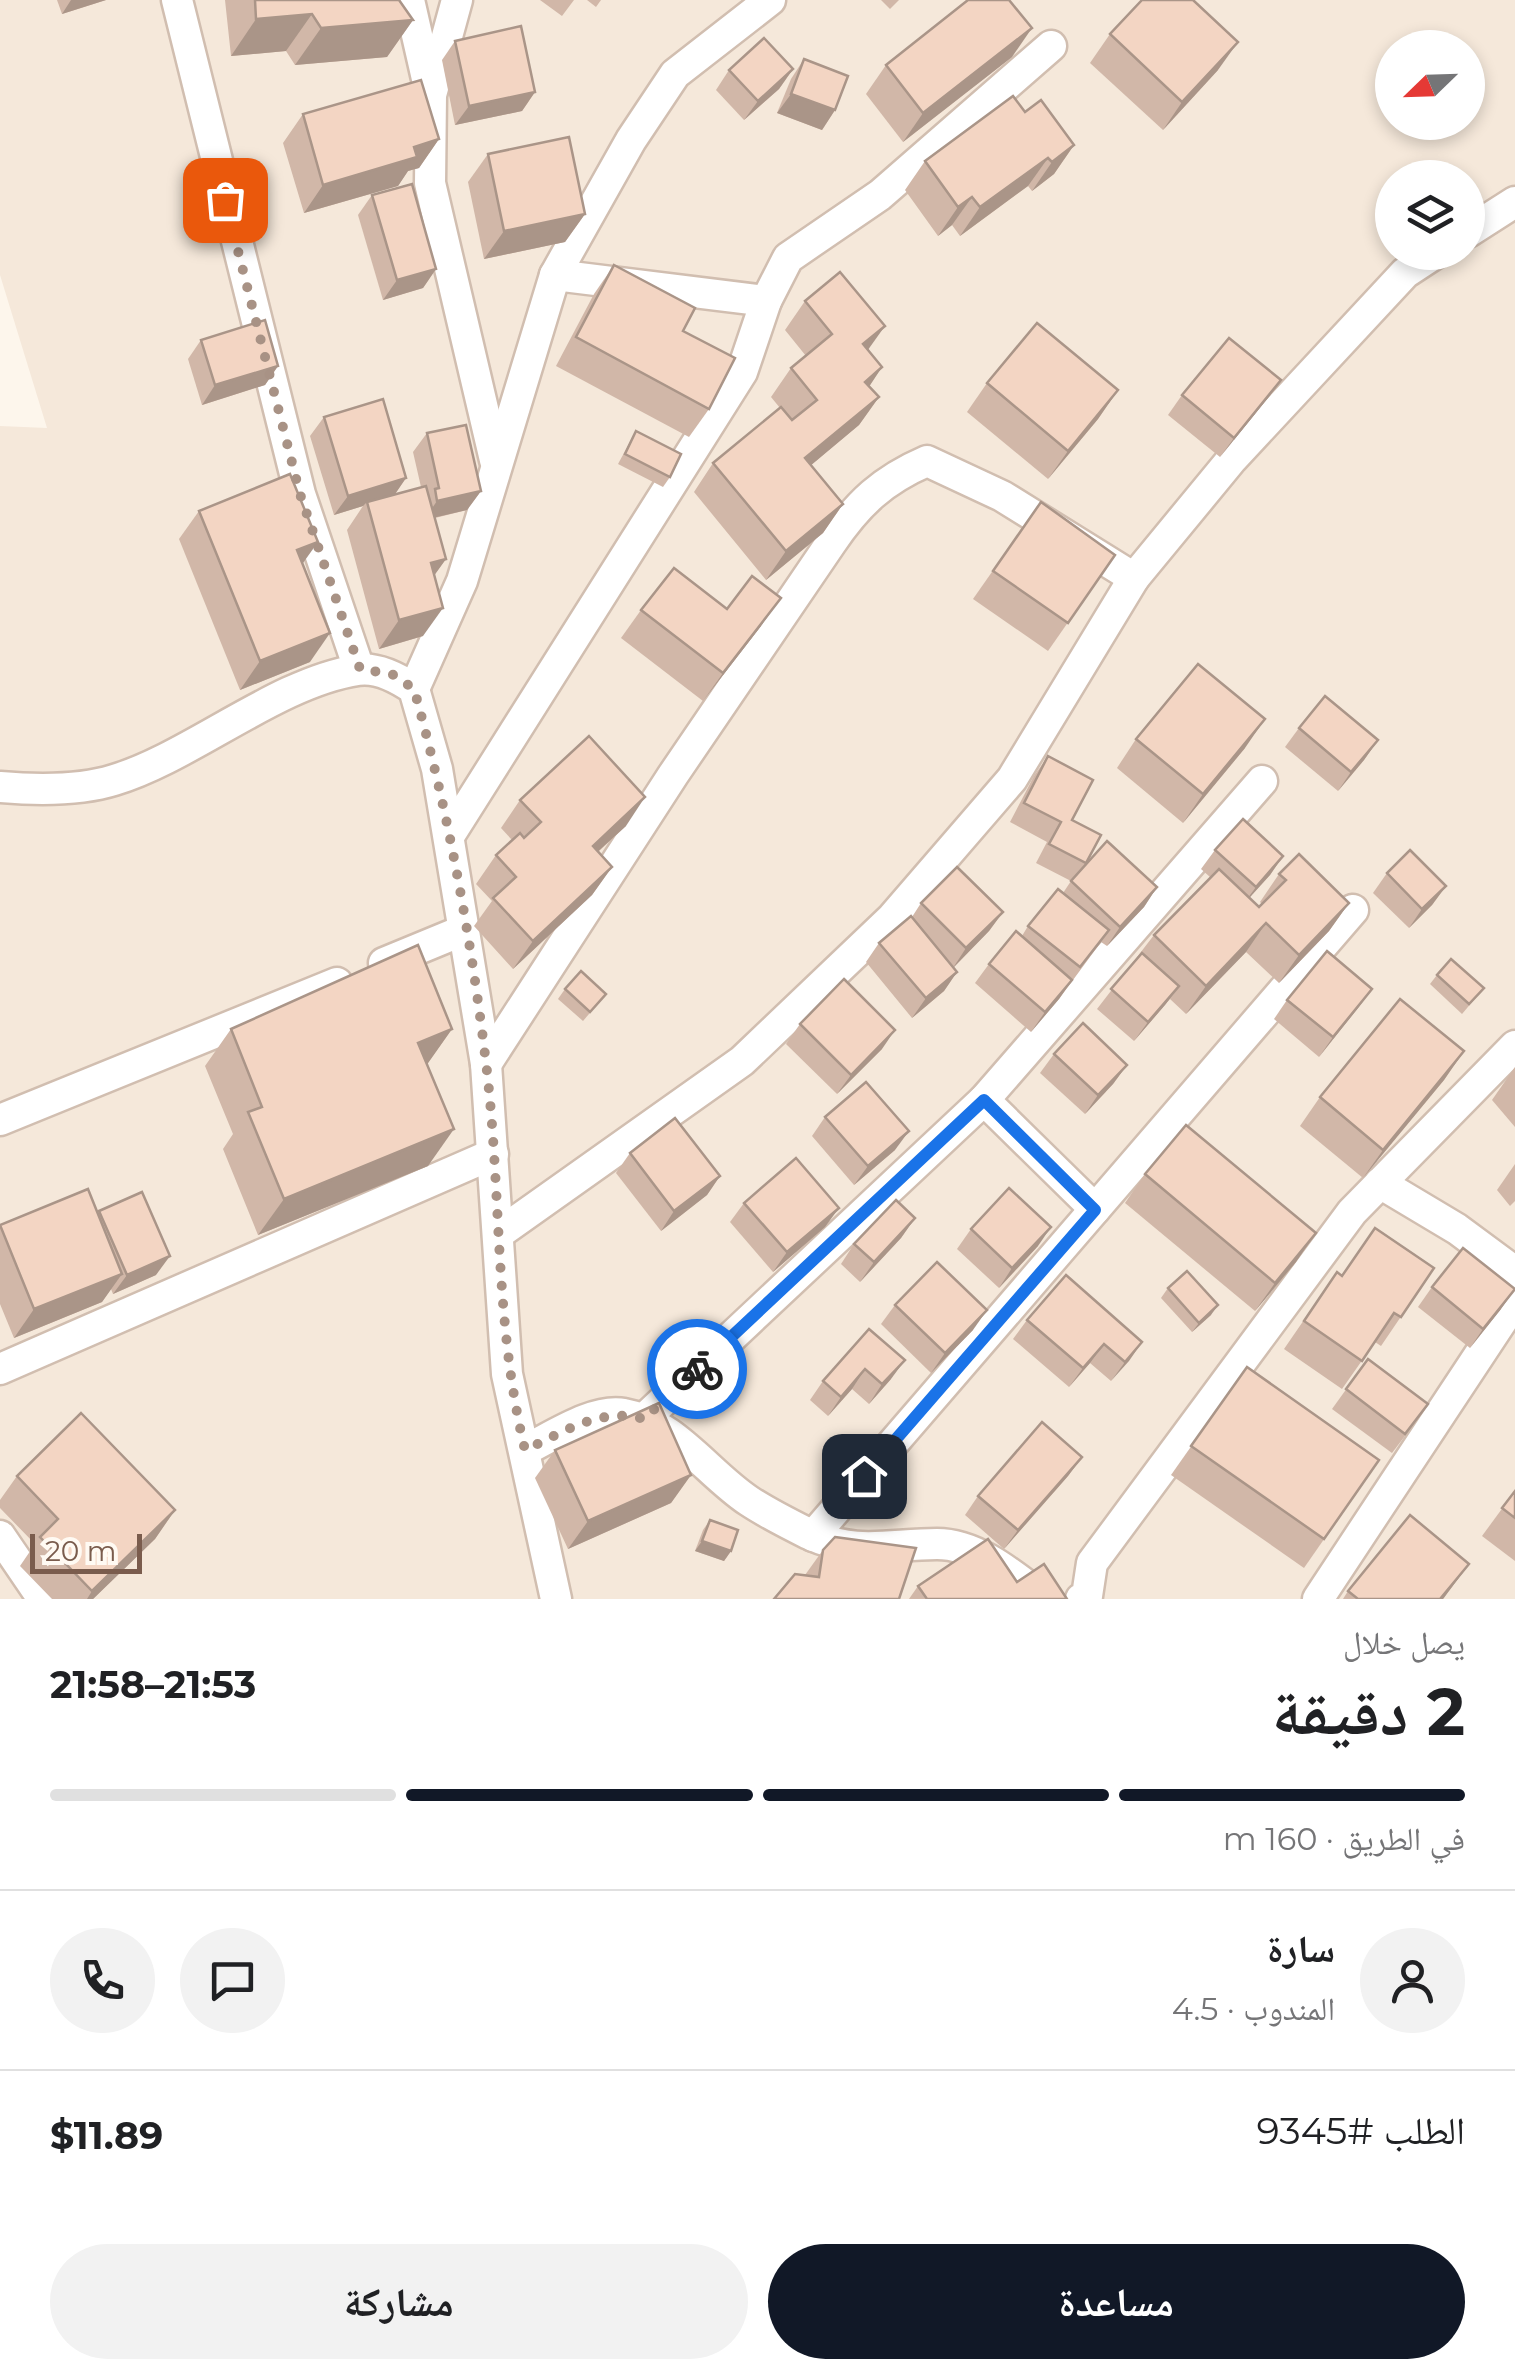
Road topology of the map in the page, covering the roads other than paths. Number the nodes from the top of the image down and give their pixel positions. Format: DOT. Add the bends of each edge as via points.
graph roads {
  1 [pos="178,0"];
  2 [pos="409,0"];
  3 [pos="457,0"];
  4 [pos="770,0"];
  5 [pos="1051,46"];
  6 [pos="431,95"];
  7 [pos="1515,202"];
  8 [pos="1485,221"];
  9 [pos="1409,270"];
  10 [pos="555,275"];
  11 [pos="766,301"];
  12 [pos="495,463"];
  13 [pos="1134,578"];
  14 [pos="360,669"];
  15 [pos="414,689"];
  16 [pos="1262,781"];
  17 [pos="0,787"];
  18 [pos="448,836"];
  19 [pos="1354,910"];
  20 [pos="464,930"];
  21 [pos="1515,1046"];
  22 [pos="486,1064"];
  23 [pos="984,1100"];
  24 [pos="0,1120"];
  25 [pos="493,1154"];
  26 [pos="1380,1183"];
  27 [pos="1095,1210"];
  28 [pos="498,1234"];
  29 [pos="1515,1272"];
  30 [pos="1515,1301"];
  31 [pos="0,1369"];
  32 [pos="644,1419"];
  33 [pos="525,1450"];
  34 [pos="0,1536"];
  35 [pos="812,1536"];
  36 [pos="43,1599"];
  37 [pos="556,1599"];
  38 [pos="1044,1599"];
  39 [pos="1081,1599"];
  40 [pos="1318,1599"];
  1 -- 14 [label="street" via="300,494"];
  2 -- 6 [label="street"];
  3 -- 6 [label="street"];
  4 -- 10 [label="street" via="675,74"];
  5 -- 11 [label="street" via="880,196 788,258"];
  6 -- 12 [label="street" via="430,183"];
  7 -- 8 [label="street"];
  9 -- 13 [label="street" via="1232,458"];
  10 -- 11 [label="street"];
  10 -- 12 [label="street"];
  11 -- 18 [label="street" via="742,372"];
  12 -- 15 [label="street" via="462,581"];
  13 -- 22 [label="street" via="1002,496 927,461 891,476 840,530"];
  13 -- 28 [label="street" via="1012,779 892,918 742,1061"];
  14 -- 15 [label="street" via="392,674"];
  14 -- 17 [label="street" via="299,690 114,780 36,790"];
  15 -- 18 [label="street"];
  16 -- 23 [label="street"];
  18 -- 20 [label="street"];
  19 -- 27 [label="street"];
  20 -- 22 [label="street"];
  20 -- 24 [label="street"];
  21 -- 26 [label="street"];
  22 -- 25 [label="street"];
  23 -- 27 [label="street"];
  23 -- 32 [label="street"];
  25 -- 28 [label="street"];
  25 -- 31 [label="street"];
  26 -- 29 [label="street"];
  26 -- 39 [label="street" via="1092,1563"];
  27 -- 35 [label="street"];
  28 -- 33 [label="street" via="507,1374"];
  30 -- 40 [label="street"];
  32 -- 33 [label="street" via="620,1412 587,1420"];
  32 -- 35 [label="street" via="747,1500"];
  33 -- 37 [label="street"];
  34 -- 36 [label="street"];
  35 -- 38 [label="street" via="866,1550 940,1544 979,1555"];
}
